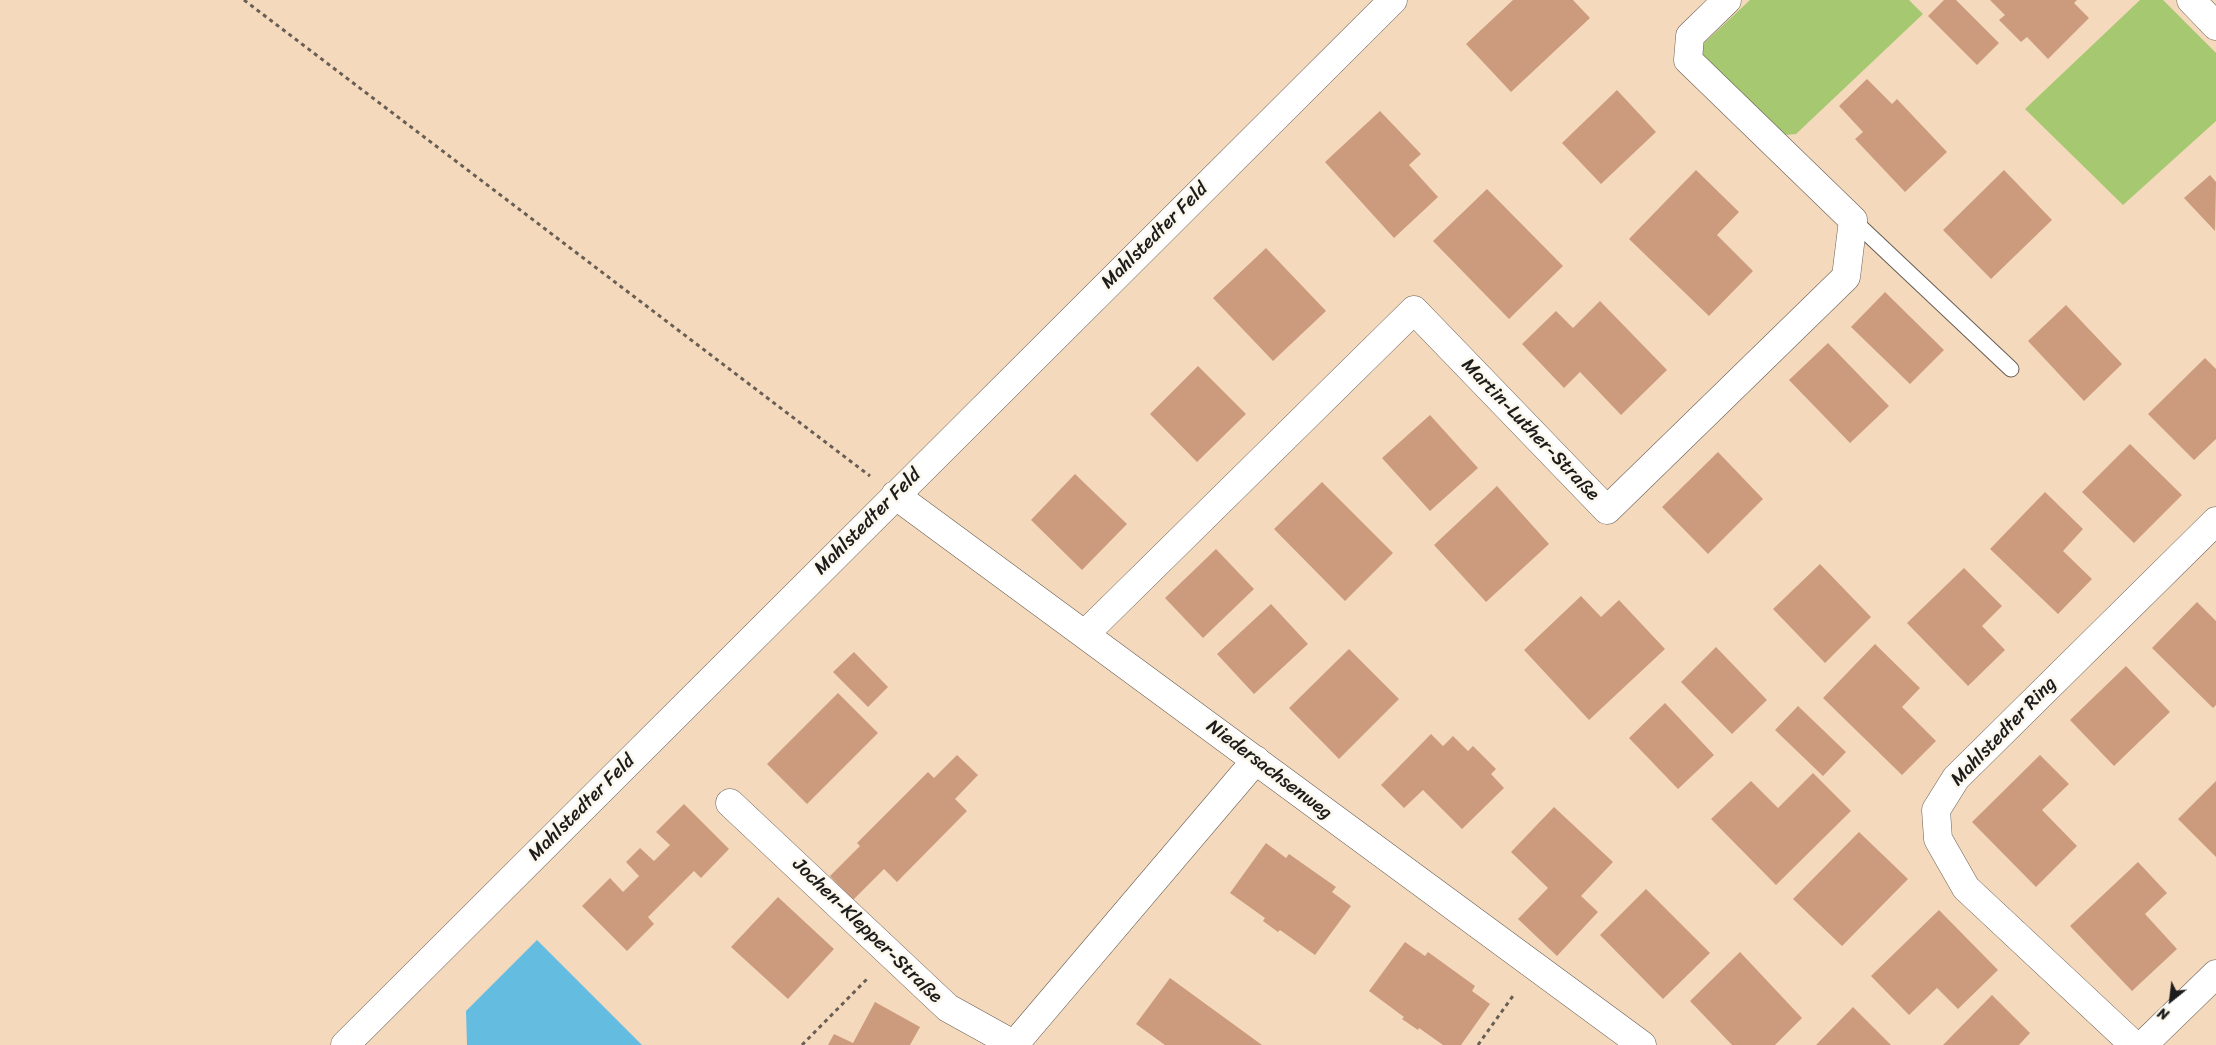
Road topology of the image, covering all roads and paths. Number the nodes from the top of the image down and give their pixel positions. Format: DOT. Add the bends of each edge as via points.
graph roads {
  1 [pos="244,0"];
  2 [pos="1393,0"];
  3 [pos="1727,0"];
  4 [pos="2191,0"];
  5 [pos="2216,26"];
  6 [pos="1853,220"];
  7 [pos="2011,369"];
  8 [pos="895,495"];
  9 [pos="2216,521"];
  10 [pos="1085,634"];
  11 [pos="1256,760"];
  12 [pos="730,803"];
  13 [pos="891,955"];
  14 [pos="1534,966"];
  15 [pos="2216,974"];
  16 [pos="345,1045"];
  17 [pos="802,1045"];
  18 [pos="1014,1045"];
  19 [pos="1478,1045"];
  20 [pos="1642,1045"];
  21 [pos="2134,1045"];
  22 [pos="2143,1045"];
  1 -- 8 [label="path"];
  2 -- 8 [label="street, Mahlstedter Feld"];
  3 -- 6 [label="street" via="1690,36 1688,60"];
  4 -- 5 [label="street"];
  6 -- 7 [label="lane"];
  6 -- 10 [label="street, Martin-Luther-Straße" via="1846,277 1608,510 1414,310"];
  8 -- 10 [label="street, Niedersachsenweg"];
  8 -- 16 [label="street, Mahlstedter Feld"];
  9 -- 21 [label="street, Mahlstedter Ring" via="1956,778 1936,810 1938,839 1966,888"];
  10 -- 11 [label="street, Niedersachsenweg"];
  11 -- 14 [label="street, Niedersachsenweg"];
  11 -- 18 [label="street, Jochen-Klepper-Straße"];
  12 -- 13 [label="street, Jochen-Klepper-Straße"];
  13 -- 17 [label="path"];
  13 -- 18 [label="street, Jochen-Klepper-Straße" via="948,1008"];
  14 -- 19 [label="path"];
  14 -- 20 [label="street, Niedersachsenweg"];
  15 -- 22 [label="street"];
}
